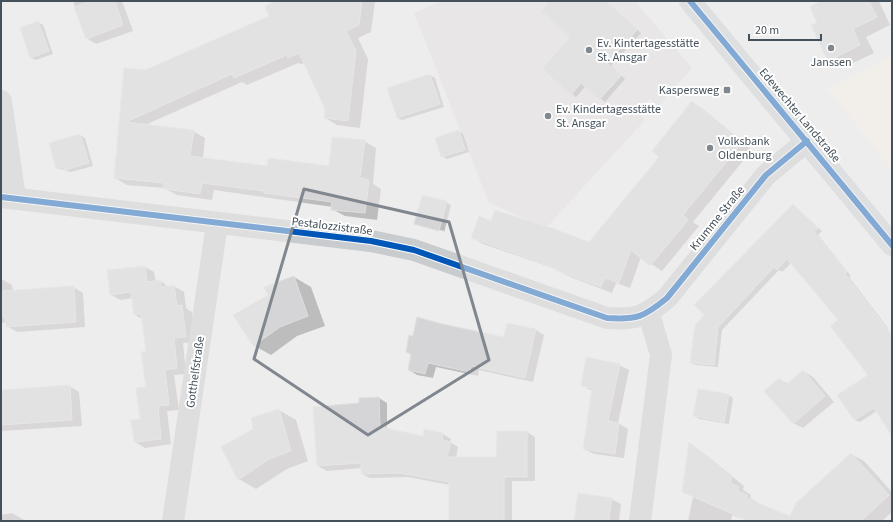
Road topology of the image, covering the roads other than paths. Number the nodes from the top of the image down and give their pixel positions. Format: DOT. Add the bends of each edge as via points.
graph roads {
  1 [pos="690,1"];
  2 [pos="1,101"];
  3 [pos="807,141"];
  4 [pos="8,198"];
  5 [pos="217,224"];
  6 [pos="892,245"];
  7 [pos="649,314"];
  8 [pos="174,521"];
  9 [pos="640,521"];
  1 -- 3 [label="main road, Edewechter Landstraße"];
  2 -- 4 [label="street"];
  3 -- 6 [label="main road, Edewechter Landstraße"];
  3 -- 7 [label="street, Krumme Straße" via="766,175 667,298"];
  4 -- 5 [label="street, Pestalozzistraße"];
  5 -- 7 [label="street, Pestalozzistraße" via="371,241 407,248 607,318 628,319"];
  5 -- 8 [label="street, Gotthelfstraße"];
  7 -- 9 [label="street" via="661,355"];
}
